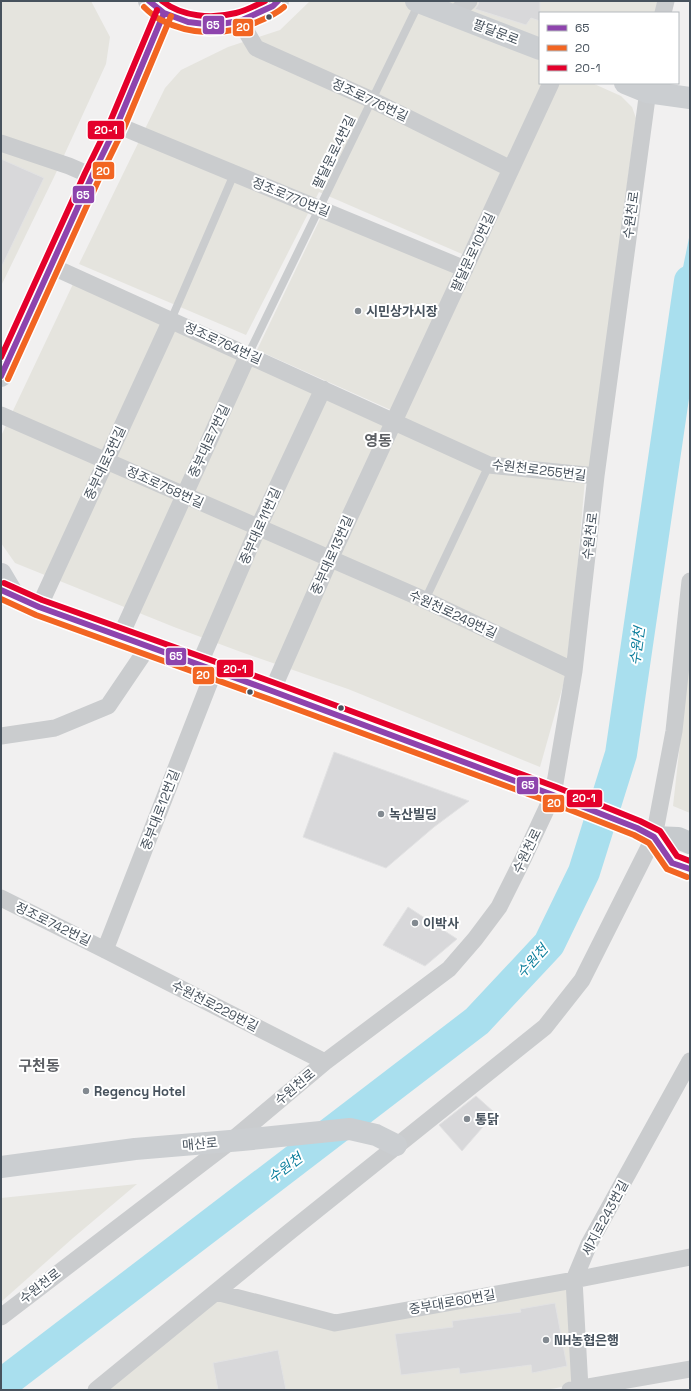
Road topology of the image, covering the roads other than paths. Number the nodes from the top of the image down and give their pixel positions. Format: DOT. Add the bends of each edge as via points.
graph roads {
  1 [pos="278,1"];
  2 [pos="469,1"];
  3 [pos="666,1"];
  4 [pos="419,2"];
  5 [pos="157,7"];
  6 [pos="663,12"];
  7 [pos="453,15"];
  8 [pos="240,21"];
  9 [pos="539,49"];
  10 [pos="551,84"];
  11 [pos="629,84"];
  12 [pos="653,90"];
  13 [pos="690,98"];
  14 [pos="372,100"];
  15 [pos="117,125"];
  16 [pos="1,143"];
  17 [pos="511,169"];
  18 [pos="234,174"];
  19 [pos="92,176"];
  20 [pos="320,209"];
  21 [pos="51,266"];
  22 [pos="465,269"];
  23 [pos="171,320"];
  24 [pos="248,355"];
  25 [pos="1,376"];
  26 [pos="323,389"];
  27 [pos="1,414"];
  28 [pos="394,421"];
  29 [pos="106,461"];
  30 [pos="489,465"];
  31 [pos="596,476"];
  32 [pos="184,495"];
  33 [pos="258,528"];
  34 [pos="330,559"];
  35 [pos="1,574"];
  36 [pos="690,588"];
  37 [pos="5,593"];
  38 [pos="425,600"];
  39 [pos="39,606"];
  40 [pos="120,636"];
  41 [pos="148,647"];
  42 [pos="207,668"];
  43 [pos="574,671"];
  44 [pos="272,691"];
  45 [pos="1,736"];
  46 [pos="558,797"];
  47 [pos="645,833"];
  48 [pos="690,843"];
  49 [pos="690,869"];
  50 [pos="1,898"];
  51 [pos="105,950"];
  52 [pos="690,1061"];
  53 [pos="325,1062"];
  54 [pos="237,1141"];
  55 [pos="396,1145"];
  56 [pos="1,1167"];
  57 [pos="690,1257"];
  58 [pos="574,1280"];
  59 [pos="216,1292"];
  60 [pos="8,1302"];
  61 [pos="1,1317"];
  62 [pos="690,1369"];
  63 [pos="575,1389"];
  64 [pos="96,1390"];
  1 -- 8 [label="street" via="273,6"];
  2 -- 7 [label="street, 팔달문로"];
  3 -- 6 [label="street"];
  4 -- 7 [label="street, 팔달문로"];
  4 -- 14 [label="lane, 팔달문로4번길"];
  5 -- 8 [label="street" via="188,22 214,25"];
  5 -- 15 [label="street"];
  7 -- 9 [label="street, 팔달문로"];
  8 -- 14 [label="street, 정조로776번길" via="256,48"];
  10 -- 17 [label="street, 팔달문로10번길"];
  11 -- 12 [label="street"];
  12 -- 13 [label="street"];
  12 -- 31 [label="street, 수원천로"];
  14 -- 17 [label="street, 정조로776번길"];
  14 -- 20 [label="lane, 팔달문로4번길"];
  15 -- 18 [label="street, 정조로770번길"];
  15 -- 19 [label="street"];
  16 -- 19 [label="street"];
  17 -- 22 [label="street, 팔달문로10번길"];
  18 -- 20 [label="street, 정조로770번길"];
  18 -- 23 [label="lane"];
  19 -- 21 [label="street"];
  20 -- 22 [label="street, 정조로770번길"];
  20 -- 24 [label="lane, 팔달문로4번길"];
  21 -- 23 [label="street, 정조로764번길"];
  21 -- 25 [label="street"];
  22 -- 28 [label="street, 팔달문로10번길"];
  23 -- 24 [label="street, 정조로764번길"];
  23 -- 29 [label="street, 중부대로3번길"];
  24 -- 26 [label="street, 정조로764번길"];
  24 -- 32 [label="street, 중부대로7번길"];
  26 -- 28 [label="street, 정조로764번길"];
  26 -- 33 [label="street, 중부대로11번길"];
  27 -- 29 [label="street, 정조로758번길"];
  28 -- 30 [label="street, 수원천로255번길"];
  28 -- 34 [label="street, 중부대로13번길"];
  29 -- 32 [label="street, 정조로758번길"];
  29 -- 39 [label="street, 중부대로3번길"];
  30 -- 31 [label="street, 수원천로255번길"];
  30 -- 38 [label="lane"];
  31 -- 43 [label="street, 수원천로"];
  32 -- 33 [label="street, 정조로758번길"];
  32 -- 40 [label="street, 중부대로7번길"];
  33 -- 34 [label="street, 정조로758번길"];
  33 -- 42 [label="street, 중부대로11번길"];
  34 -- 38 [label="street, 수원천로249번길"];
  34 -- 44 [label="street, 중부대로13번길"];
  35 -- 37 [label="street"];
  36 -- 47 [label="street" via="674,731"];
  37 -- 39 [label="main road"];
  38 -- 43 [label="street, 수원천로249번길"];
  39 -- 40 [label="main road"];
  40 -- 41 [label="main road"];
  41 -- 42 [label="main road"];
  41 -- 45 [label="street" via="108,706 55,728"];
  42 -- 44 [label="main road"];
  42 -- 51 [label="street, 중부대로12번길"];
  43 -- 46 [label="street, 수원천로"];
  44 -- 46 [label="main road"];
  46 -- 47 [label="main road"];
  46 -- 53 [label="street, 수원천로" via="499,907 475,939 448,969"];
  47 -- 48 [label="main road" via="678,838"];
  47 -- 49 [label="main road" via="672,863"];
  47 -- 55 [label="street" via="582,980 545,1027"];
  50 -- 51 [label="street, 정조로742번길"];
  51 -- 53 [label="street, 수원천로229번길"];
  52 -- 58 [label="street, 세지로243번길" via="590,1244"];
  53 -- 54 [label="street, 수원천로"];
  54 -- 55 [label="street, 매산로" via="350,1129 376,1135"];
  54 -- 56 [label="street, 매산로" via="135,1149"];
  54 -- 60 [label="street, 수원천로"];
  55 -- 59 [label="street"];
  57 -- 58 [label="street, 중부대로60번길"];
  58 -- 59 [label="street, 중부대로60번길" via="334,1323"];
  58 -- 63 [label="street, 세지로243번길"];
  59 -- 64 [label="street"];
  60 -- 61 [label="street, 수원천로"];
  62 -- 63 [label="street"];
}
